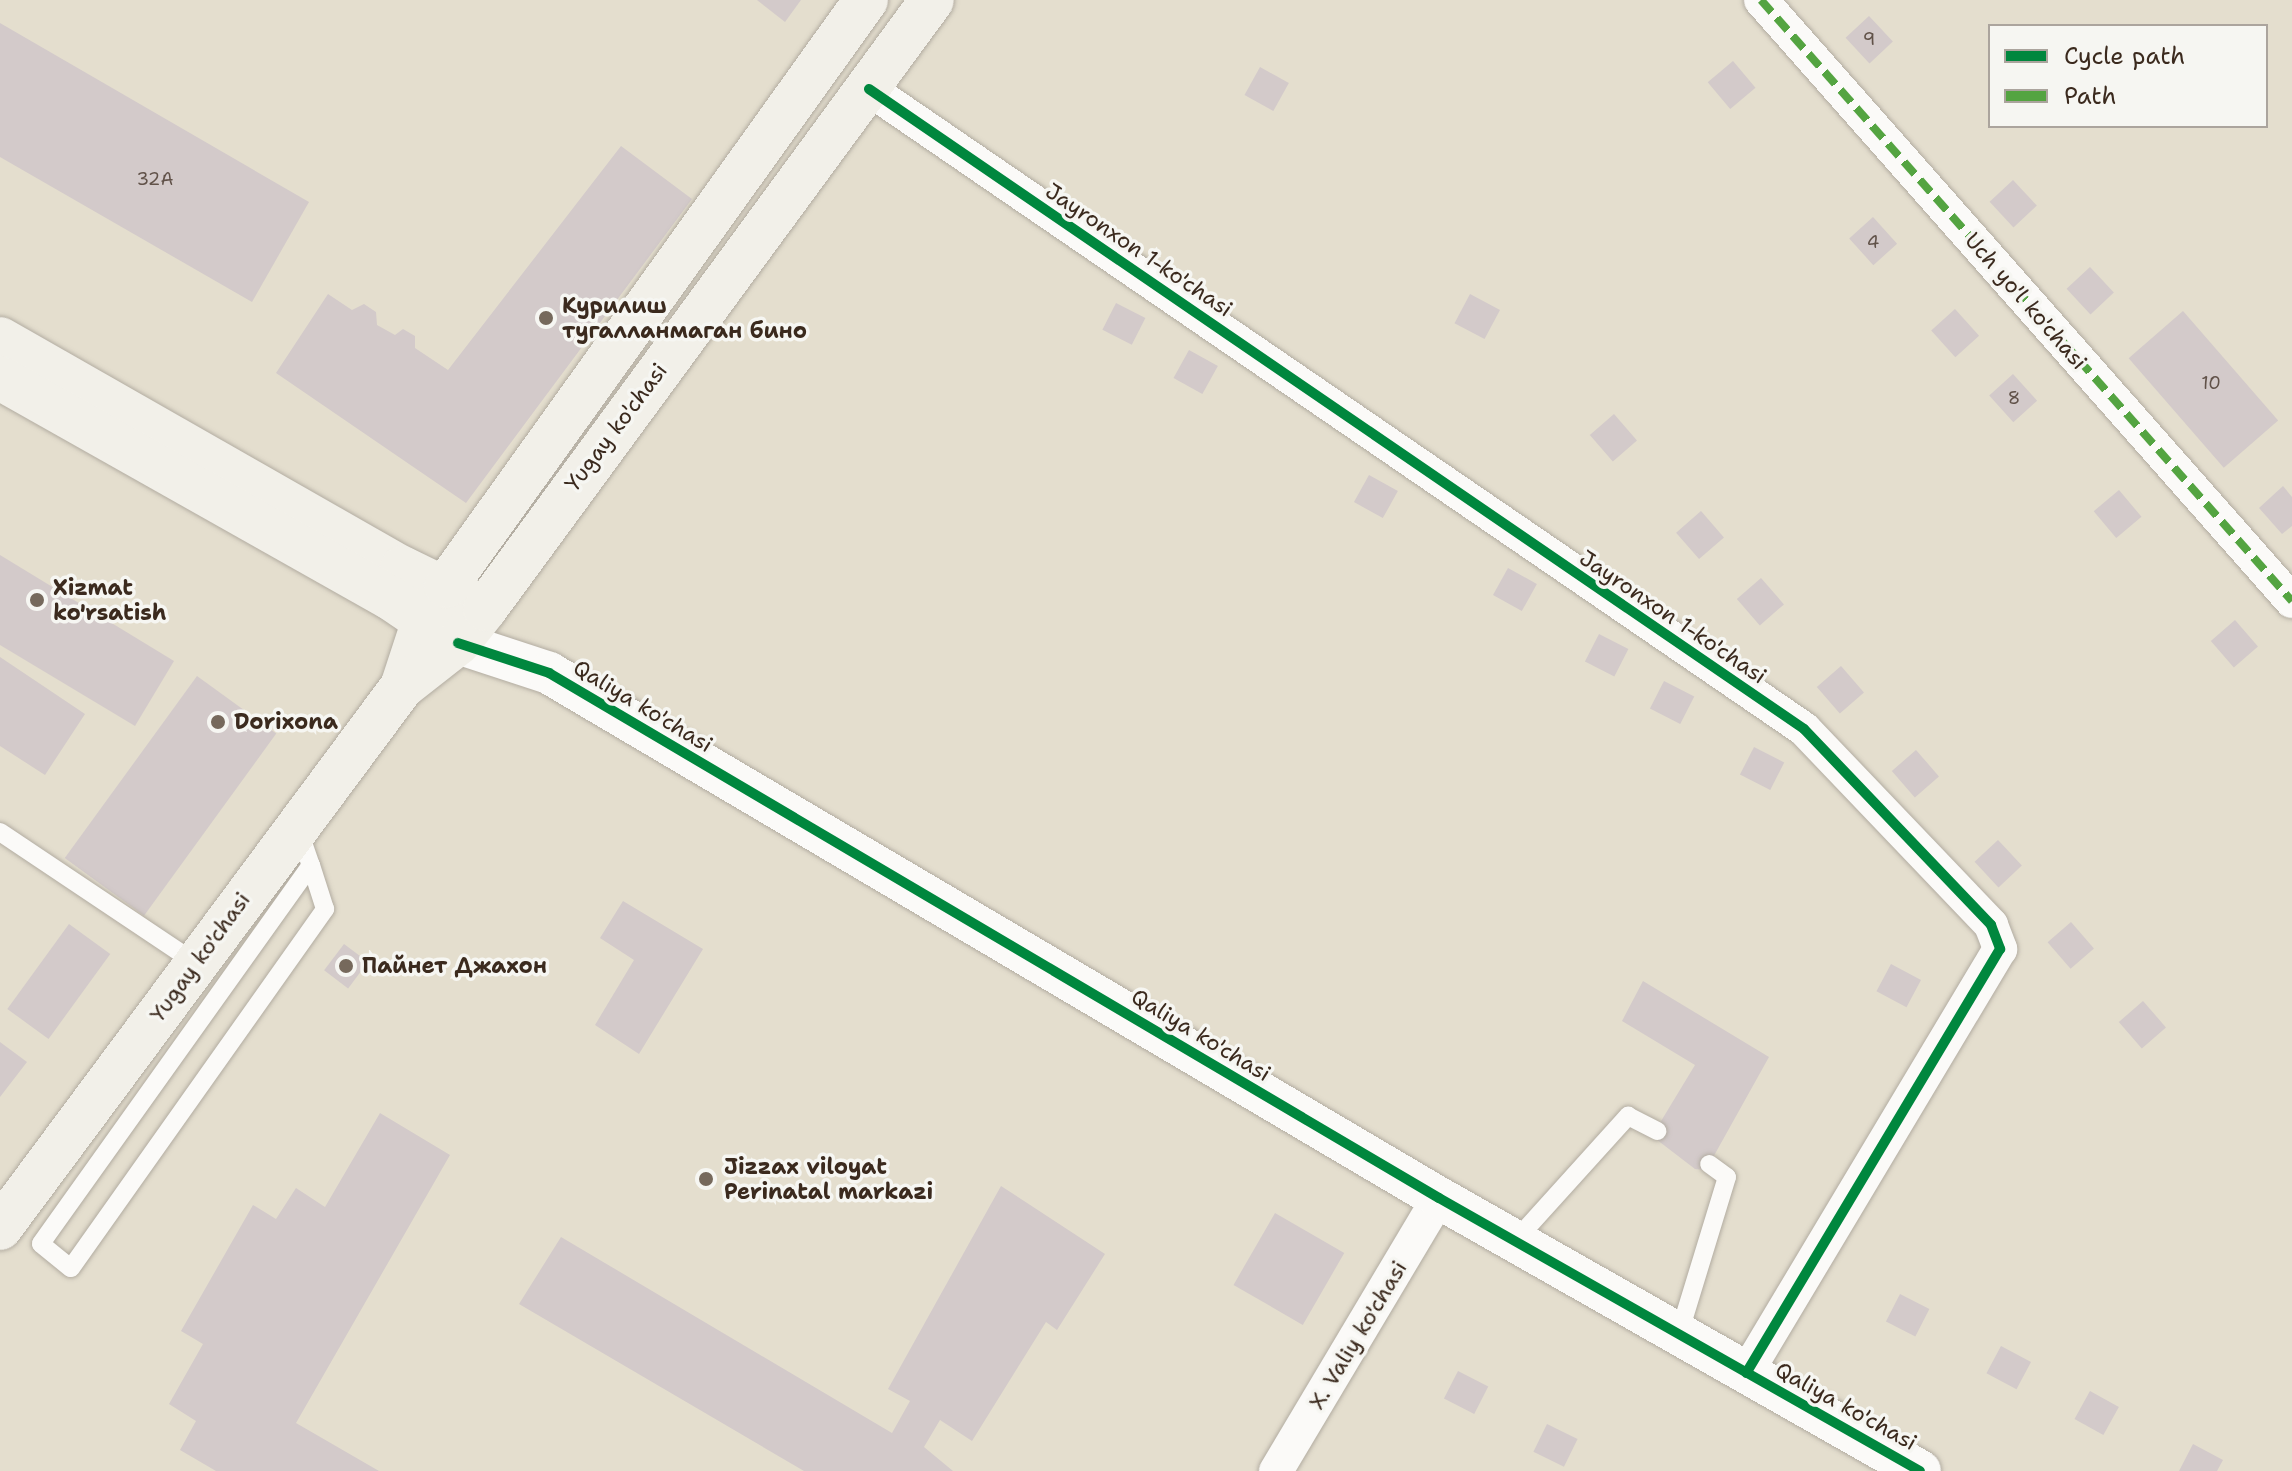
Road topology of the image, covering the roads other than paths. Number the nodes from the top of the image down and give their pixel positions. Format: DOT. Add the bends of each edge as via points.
graph roads {
  1 [pos="866,0"];
  2 [pos="932,0"];
  3 [pos="1761,0"];
  4 [pos="869,89"];
  5 [pos="0,339"];
  6 [pos="0,378"];
  7 [pos="446,586"];
  8 [pos="2292,601"];
  9 [pos="485,609"];
  10 [pos="441,633"];
  11 [pos="549,673"];
  12 [pos="0,832"];
  13 [pos="304,845"];
  14 [pos="196,963"];
  15 [pos="1657,1131"];
  16 [pos="1709,1164"];
  17 [pos="1439,1198"];
  18 [pos="0,1228"];
  19 [pos="1515,1241"];
  20 [pos="1679,1334"];
  21 [pos="1746,1373"];
  22 [pos="1276,1471"];
  23 [pos="1920,1471"];
  1 -- 7 [label="main road, Yugay ko'chasi"];
  2 -- 4 [label="main road, Yugay ko'chasi"];
  3 -- 8 [label="street, Uch yo'l ko'chasi"];
  4 -- 9 [label="main road, Yugay ko'chasi"];
  4 -- 21 [label="street, Jayronxon 1-ko'chasi" via="1804,729 1991,925 2000,949"];
  5 -- 7 [label="main road, Qaliya ko'chasi" via="402,568"];
  6 -- 10 [label="main road, Qaliya ko'chasi" via="389,597"];
  7 -- 9 [label="main road, Qaliya ko'chasi"];
  7 -- 10 [label="main road, Yugay ko'chasi"];
  9 -- 10 [label="main road, Yugay ko'chasi"];
  9 -- 11 [label="street, Qaliya ko'chasi"];
  10 -- 11 [label="street, Qaliya ko'chasi"];
  10 -- 13 [label="main road, Yugay ko'chasi"];
  11 -- 17 [label="street, Qaliya ko'chasi"];
  12 -- 14 [label="lane"];
  13 -- 13 [label="lane" via="41,1244 71,1268 325,909"];
  13 -- 14 [label="main road, Yugay ko'chasi"];
  14 -- 18 [label="main road, Yugay ko'chasi"];
  15 -- 19 [label="lane" via="1628,1116"];
  16 -- 20 [label="lane" via="1727,1177"];
  17 -- 19 [label="street, Qaliya ko'chasi"];
  17 -- 22 [label="street, X. Valiy ko'chasi"];
  19 -- 20 [label="street, Qaliya ko'chasi"];
  20 -- 21 [label="street, Qaliya ko'chasi"];
  21 -- 23 [label="street, Qaliya ko'chasi"];
}
